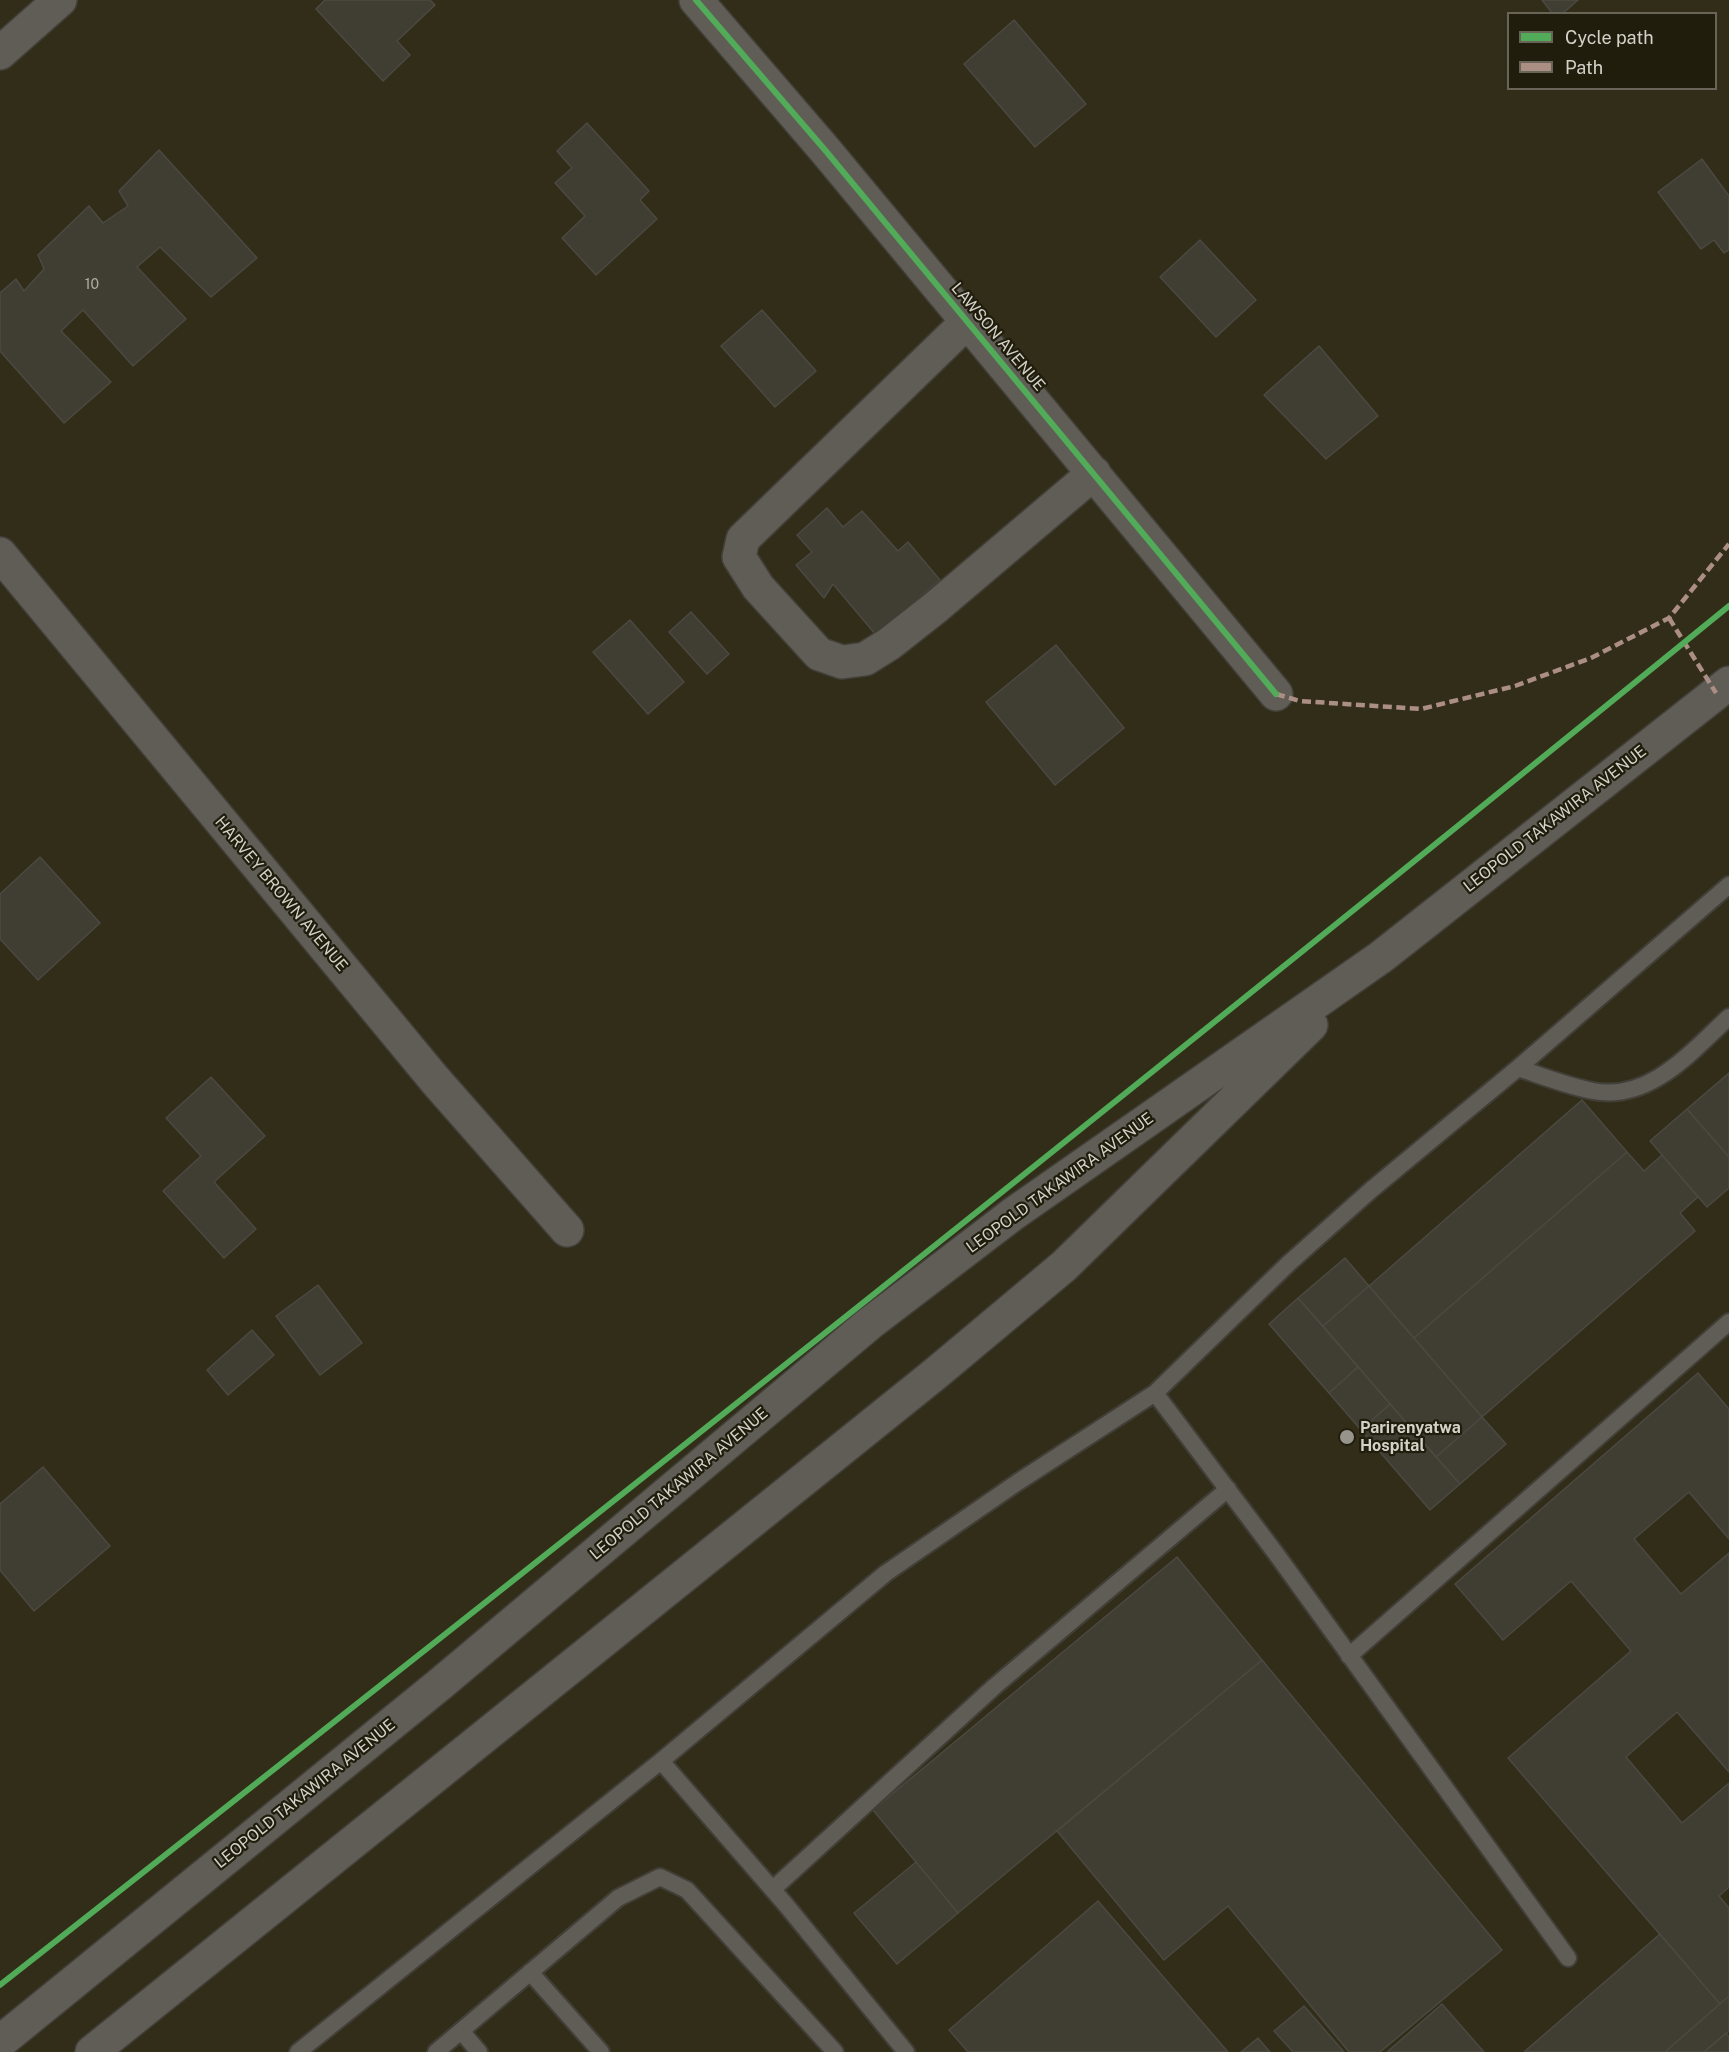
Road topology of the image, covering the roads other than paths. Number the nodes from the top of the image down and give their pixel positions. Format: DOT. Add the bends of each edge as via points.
graph roads {
  1 [pos="60,0"];
  2 [pos="696,0"];
  3 [pos="0,53"];
  4 [pos="968,321"];
  5 [pos="1094,473"];
  6 [pos="0,554"];
  7 [pos="1729,683"];
  8 [pos="1275,694"];
  9 [pos="1729,885"];
  10 [pos="1381,957"];
  11 [pos="1729,1017"];
  12 [pos="1518,1068"];
  13 [pos="567,1230"];
  14 [pos="1729,1322"];
  15 [pos="1155,1393"];
  16 [pos="1228,1489"];
  17 [pos="1349,1656"];
  18 [pos="661,1761"];
  19 [pos="773,1889"];
  20 [pos="1568,1958"];
  21 [pos="530,1972"];
  22 [pos="461,2031"];
  23 [pos="0,2042"];
  24 [pos="92,2052"];
  25 [pos="298,2052"];
  26 [pos="436,2052"];
  27 [pos="479,2052"];
  28 [pos="601,2052"];
  29 [pos="835,2052"];
  30 [pos="906,2052"];
  1 -- 3 [label="main road"];
  2 -- 4 [label="main road, LAWSON AVENUE"];
  4 -- 5 [label="main road, LAWSON AVENUE"];
  4 -- 5 [label="main road" via="743,539 739,557 758,587 819,654 842,662 865,659 936,607"];
  5 -- 8 [label="main road, LAWSON AVENUE"];
  6 -- 13 [label="main road, HARVEY BROWN AVENUE" via="435,1080"];
  7 -- 10 [label="main road, LEOPOLD TAKAWIRA AVENUE"];
  9 -- 12 [label="lane"];
  10 -- 23 [label="main road, LEOPOLD TAKAWIRA AVENUE" via="1013,1214 869,1324 439,1685"];
  10 -- 24 [label="main road, LEOPOLD TAKAWIRA AVENUE" via="1064,1266"];
  11 -- 12 [label="lane" via="1671,1071 1649,1084 1595,1091"];
  12 -- 15 [label="lane" via="1288,1264"];
  14 -- 17 [label="lane"];
  15 -- 16 [label="lane"];
  15 -- 18 [label="lane" via="886,1573"];
  16 -- 17 [label="lane"];
  16 -- 19 [label="lane" via="995,1686"];
  17 -- 20 [label="lane"];
  18 -- 19 [label="lane"];
  18 -- 25 [label="lane"];
  19 -- 30 [label="lane"];
  21 -- 22 [label="lane"];
  21 -- 28 [label="lane"];
  21 -- 29 [label="lane" via="618,1898 660,1877 687,1890"];
  22 -- 26 [label="lane"];
  22 -- 27 [label="lane"];
}
